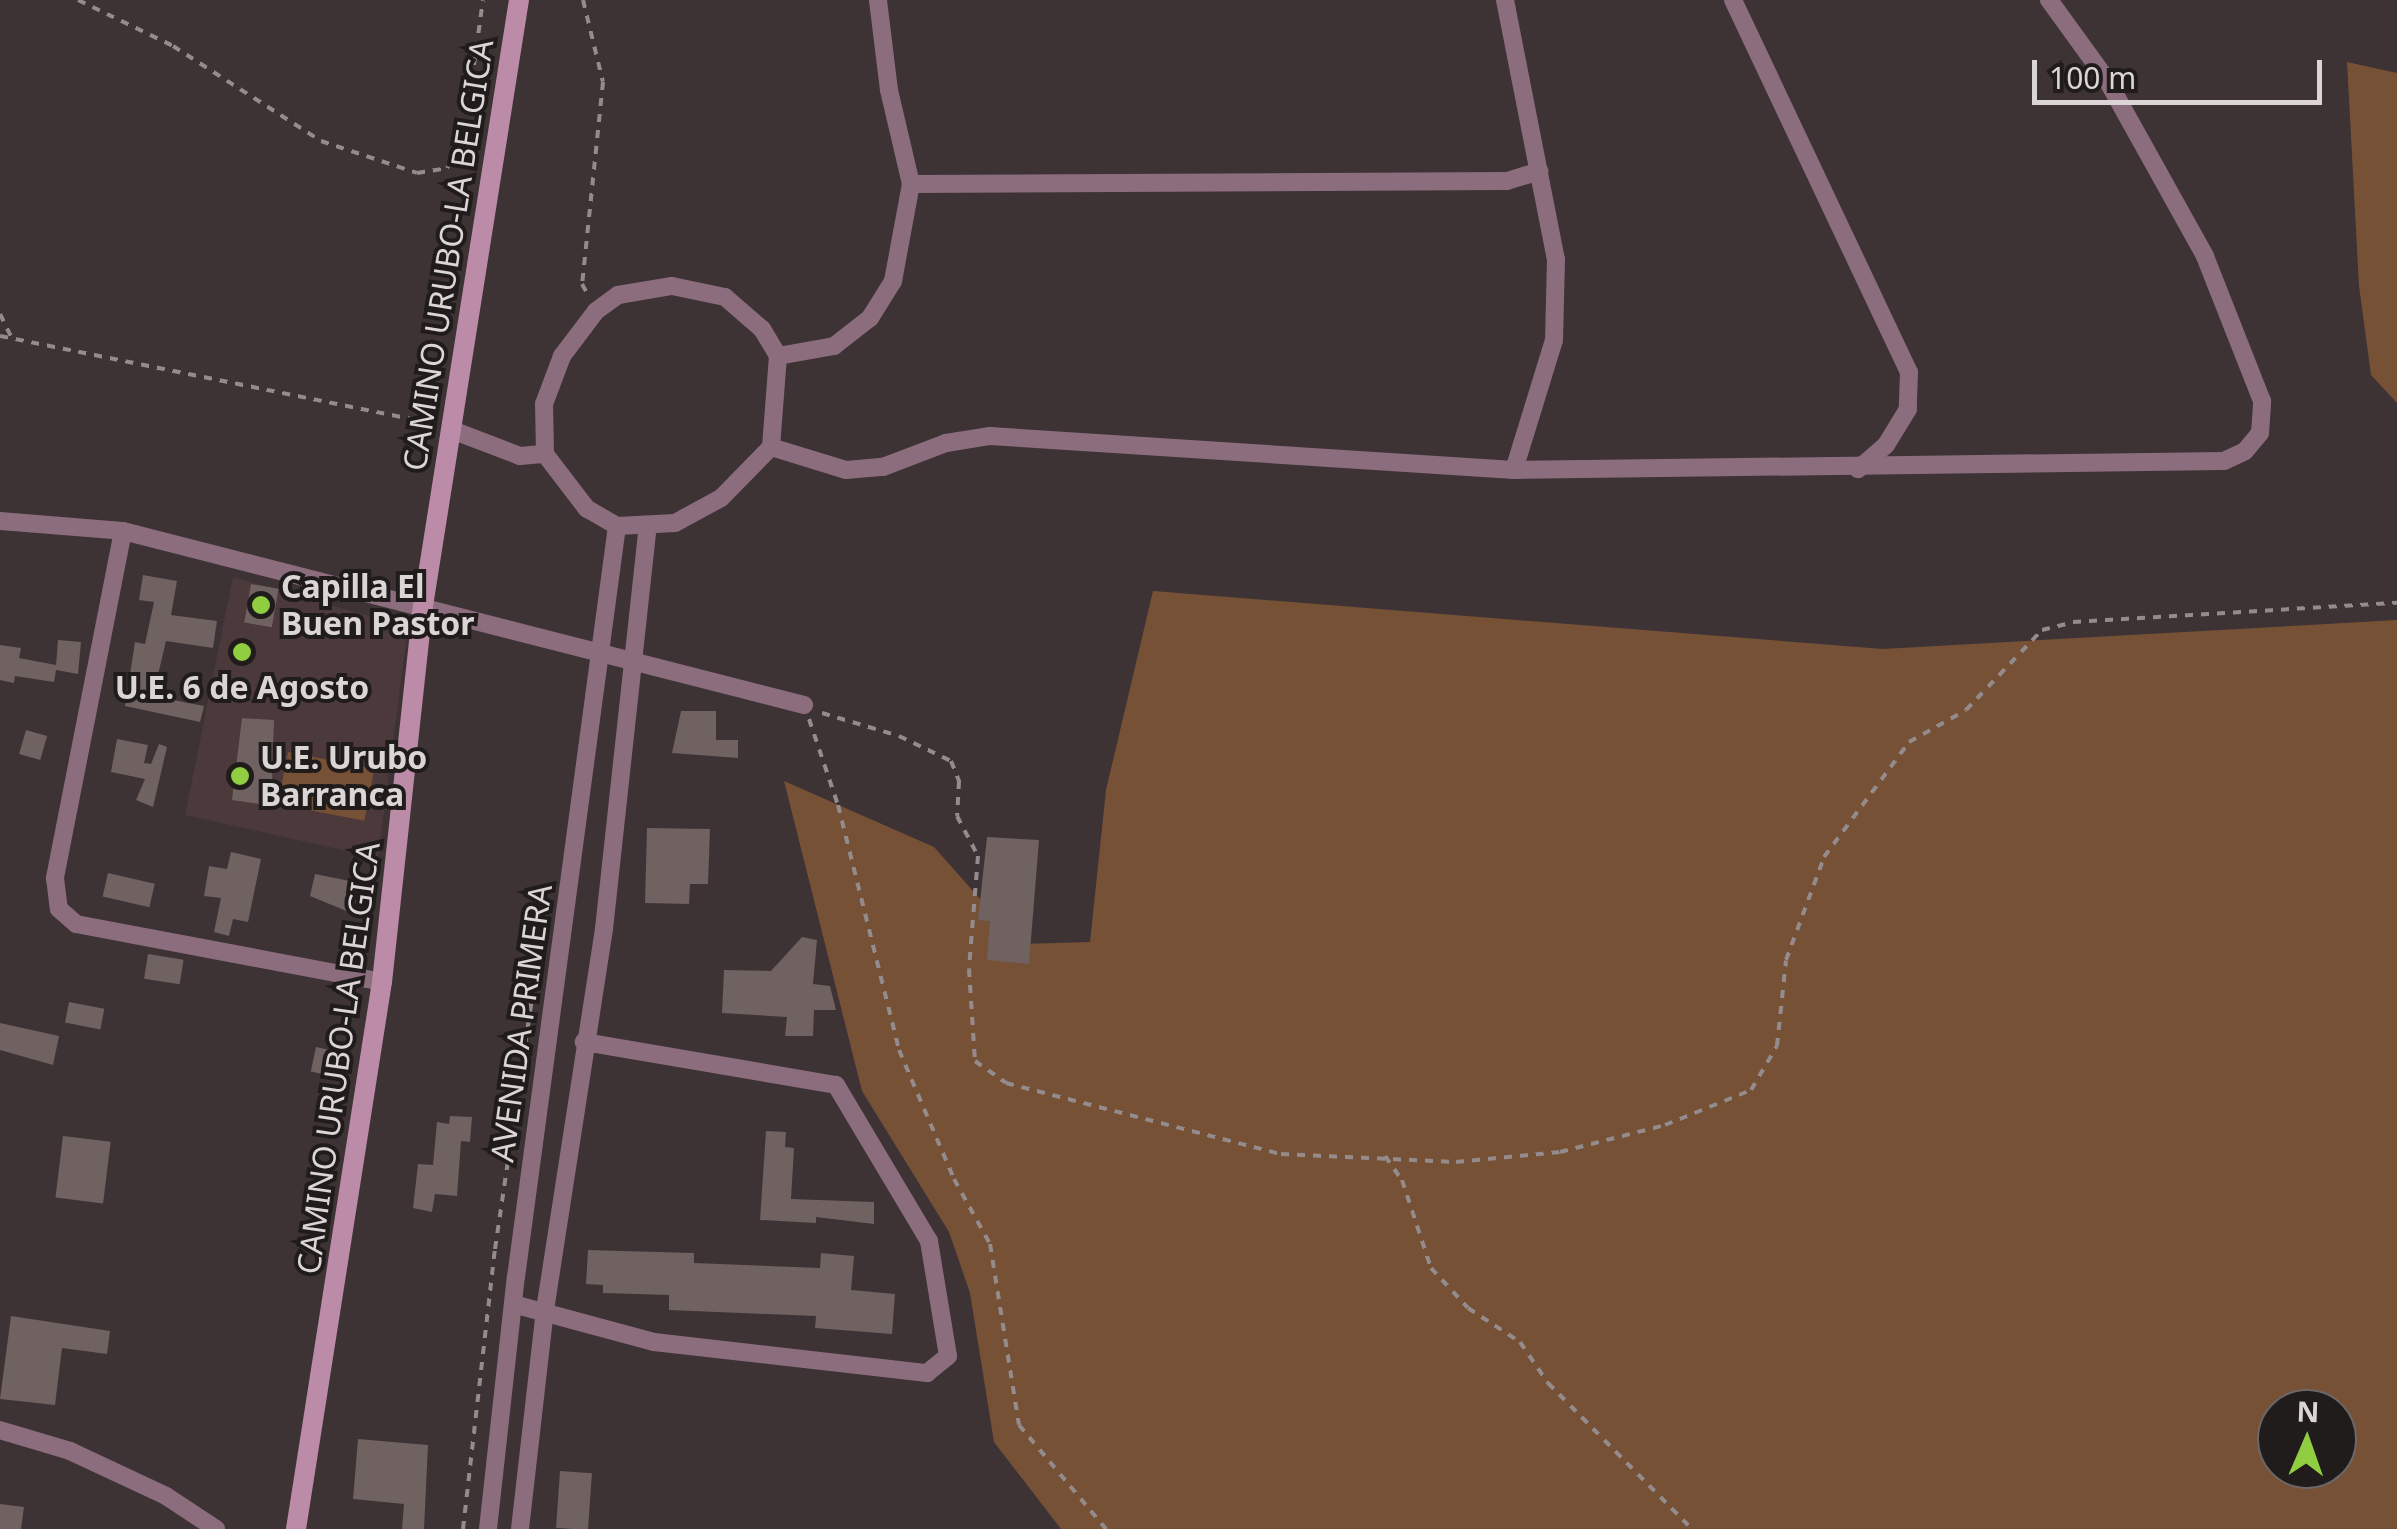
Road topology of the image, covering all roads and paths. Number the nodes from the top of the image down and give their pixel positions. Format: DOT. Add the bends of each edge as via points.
graph roads {
  1 [pos="78,0"];
  2 [pos="483,0"];
  3 [pos="519,0"];
  4 [pos="584,0"];
  5 [pos="878,0"];
  6 [pos="1506,0"];
  7 [pos="1733,0"];
  8 [pos="2049,0"];
  9 [pos="1538,171"];
  10 [pos="911,184"];
  11 [pos="596,311"];
  12 [pos="0,314"];
  13 [pos="0,336"];
  14 [pos="12,339"];
  15 [pos="778,356"];
  16 [pos="426,422"];
  17 [pos="452,430"];
  18 [pos="771,446"];
  19 [pos="545,454"];
  20 [pos="1514,470"];
  21 [pos="1858,470"];
  22 [pos="0,521"];
  23 [pos="616,526"];
  24 [pos="648,527"];
  25 [pos="123,531"];
  26 [pos="2397,604"];
  27 [pos="423,606"];
  28 [pos="602,656"];
  29 [pos="634,665"];
  30 [pos="804,705"];
  31 [pos="548,885"];
  32 [pos="382,982"];
  33 [pos="584,1042"];
  34 [pos="1385,1156"];
  35 [pos="513,1304"];
  36 [pos="545,1310"];
  37 [pos="0,1430"];
  38 [pos="216,1529"];
  39 [pos="296,1529"];
  40 [pos="463,1529"];
  41 [pos="488,1529"];
  42 [pos="520,1529"];
  43 [pos="1106,1529"];
  44 [pos="1692,1529"];
  1 -- 2 [label="path" via="173,46 321,142 417,173 447,168 463,144"];
  3 -- 17 [label="main road, CAMINO URUBO-LA BELGICA"];
  4 -- 11 [label="path" via="603,82 582,284"];
  5 -- 10 [label="street" via="888,90"];
  6 -- 9 [label="street"];
  7 -- 21 [label="street" via="1909,372 1908,408 1886,445"];
  8 -- 21 [label="street" via="2107,80 2205,256 2262,401 2260,433 2224,461"];
  9 -- 10 [label="street" via="1507,181"];
  9 -- 20 [label="street" via="1556,259 1554,340"];
  10 -- 15 [label="street" via="893,280 870,318 834,346"];
  11 -- 15 [label="street" via="644,288 698,290 725,297 746,314"];
  11 -- 19 [label="street" via="562,356 544,404"];
  12 -- 14 [label="path"];
  13 -- 14 [label="path"];
  14 -- 16 [label="path"];
  15 -- 18 [label="street"];
  17 -- 19 [label="street" via="520,456"];
  17 -- 27 [label="main road, CAMINO URUBO-LA BELGICA"];
  18 -- 20 [label="street" via="846,470 883,467 946,443 990,436"];
  18 -- 24 [label="street" via="721,498 675,523"];
  19 -- 23 [label="street" via="587,509"];
  20 -- 21 [label="street"];
  22 -- 25 [label="street"];
  23 -- 24 [label="street"];
  23 -- 28 [label="street, AVENIDA PRIMERA"];
  24 -- 29 [label="street, AVENIDA PRIMERA"];
  25 -- 27 [label="street"];
  25 -- 32 [label="street" via="55,878 58,910 76,924"];
  26 -- 34 [label="path" via="2073,622 2042,630 1966,710 1909,742 1824,857 1786,960 1778,1046 1751,1090 1665,1124 1560,1152 1456,1162"];
  27 -- 28 [label="street"];
  27 -- 32 [label="main road, CAMINO URUBO-LA BELGICA"];
  28 -- 29 [label="street"];
  28 -- 35 [label="street, AVENIDA PRIMERA"];
  29 -- 30 [label="street"];
  29 -- 33 [label="street, AVENIDA PRIMERA"];
  30 -- 34 [label="path" via="951,761 959,781 958,816 978,856 969,969 976,1061 1006,1083 1281,1154"];
  30 -- 43 [label="path" via="838,804 899,1050 990,1244 1019,1425"];
  31 -- 40 [label="path"];
  32 -- 39 [label="main road, CAMINO URUBO-LA BELGICA"];
  33 -- 36 [label="street, AVENIDA PRIMERA"];
  33 -- 36 [label="street" via="836,1085 929,1241 948,1356 927,1373 654,1342"];
  34 -- 44 [label="path" via="1402,1180 1430,1268 1468,1308 1520,1342 1548,1383"];
  35 -- 36 [label="street"];
  35 -- 41 [label="street, AVENIDA PRIMERA"];
  36 -- 42 [label="street, AVENIDA PRIMERA"];
  37 -- 38 [label="street" via="70,1451 166,1496"];
}
